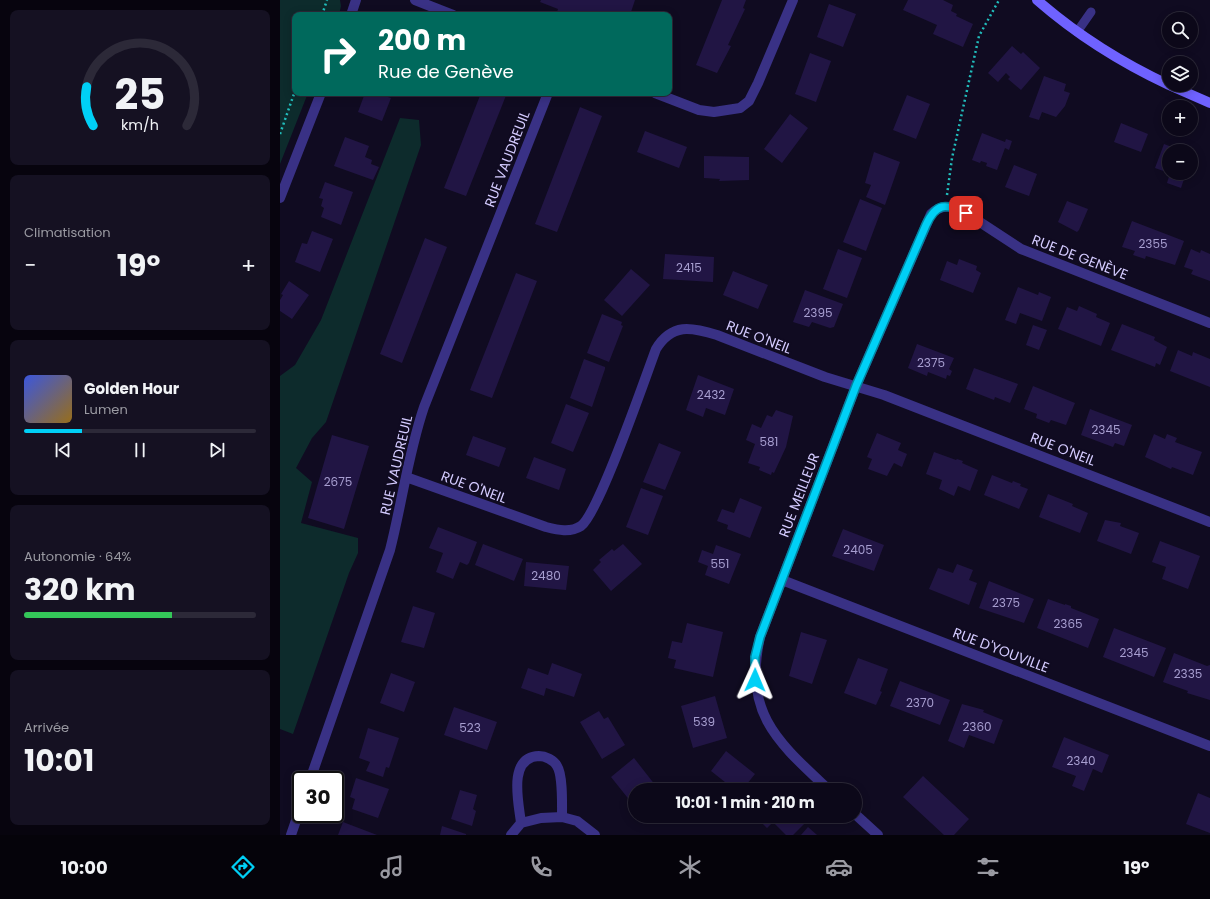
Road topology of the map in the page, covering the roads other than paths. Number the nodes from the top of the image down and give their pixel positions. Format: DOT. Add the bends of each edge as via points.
graph roads {
  1 [pos="356,0"];
  2 [pos="415,0"];
  3 [pos="793,0"];
  4 [pos="1037,0"];
  5 [pos="352,12"];
  6 [pos="446,12"];
  7 [pos="1091,12"];
  8 [pos="1077,32"];
  9 [pos="1162,81"];
  10 [pos="1185,92"];
  11 [pos="320,96"];
  12 [pos="547,96"];
  13 [pos="663,96"];
  14 [pos="1210,103"];
  15 [pos="280,198"];
  16 [pos="945,206"];
  17 [pos="1210,322"];
  18 [pos="856,386"];
  19 [pos="406,477"];
  20 [pos="1210,522"];
  21 [pos="782,580"];
  22 [pos="1210,746"];
  23 [pos="313,771"];
  24 [pos="821,783"];
  25 [pos="562,817"];
  26 [pos="862,820"];
  27 [pos="295,823"];
  28 [pos="521,824"];
  29 [pos="291,835"];
  30 [pos="511,835"];
  31 [pos="595,835"];
  32 [pos="878,835"];
  1 -- 5 [label="street"];
  2 -- 6 [label="street"];
  3 -- 13 [label="street" via="758,83 749,101 740,108 714,112 699,110"];
  4 -- 8 [label="street"];
  7 -- 8 [label="lane"];
  8 -- 9 [label="street" via="1128,64"];
  10 -- 14 [label="street"];
  11 -- 15 [label="street"];
  12 -- 19 [label="street, RUE VAUDREUIL" via="424,407"];
  16 -- 17 [label="street, RUE DE GENÈVE" via="966,213 1021,249"];
  16 -- 18 [label="street, RUE MEILLEUR" via="937,208 931,214"];
  18 -- 19 [label="street, RUE O'NEIL" via="825,377 717,335 685,329 671,332 656,350 601,491 582,525 572,530 560,531"];
  18 -- 20 [label="street, RUE O'NEIL"];
  18 -- 21 [label="street, RUE MEILLEUR"];
  19 -- 23 [label="street, RUE VAUDREUIL" via="385,563"];
  21 -- 22 [label="street, RUE D'YOUVILLE"];
  21 -- 24 [label="street, RUE MEILLEUR" via="755,657 759,705 770,728 788,752"];
  25 -- 28 [label="street" via="541,818"];
  25 -- 28 [label="street" via="560,773 551,760 540,756 530,758 521,765 517,774"];
  25 -- 31 [label="street" via="577,821"];
  26 -- 32 [label="street"];
  27 -- 29 [label="street"];
  28 -- 30 [label="street"];
}
